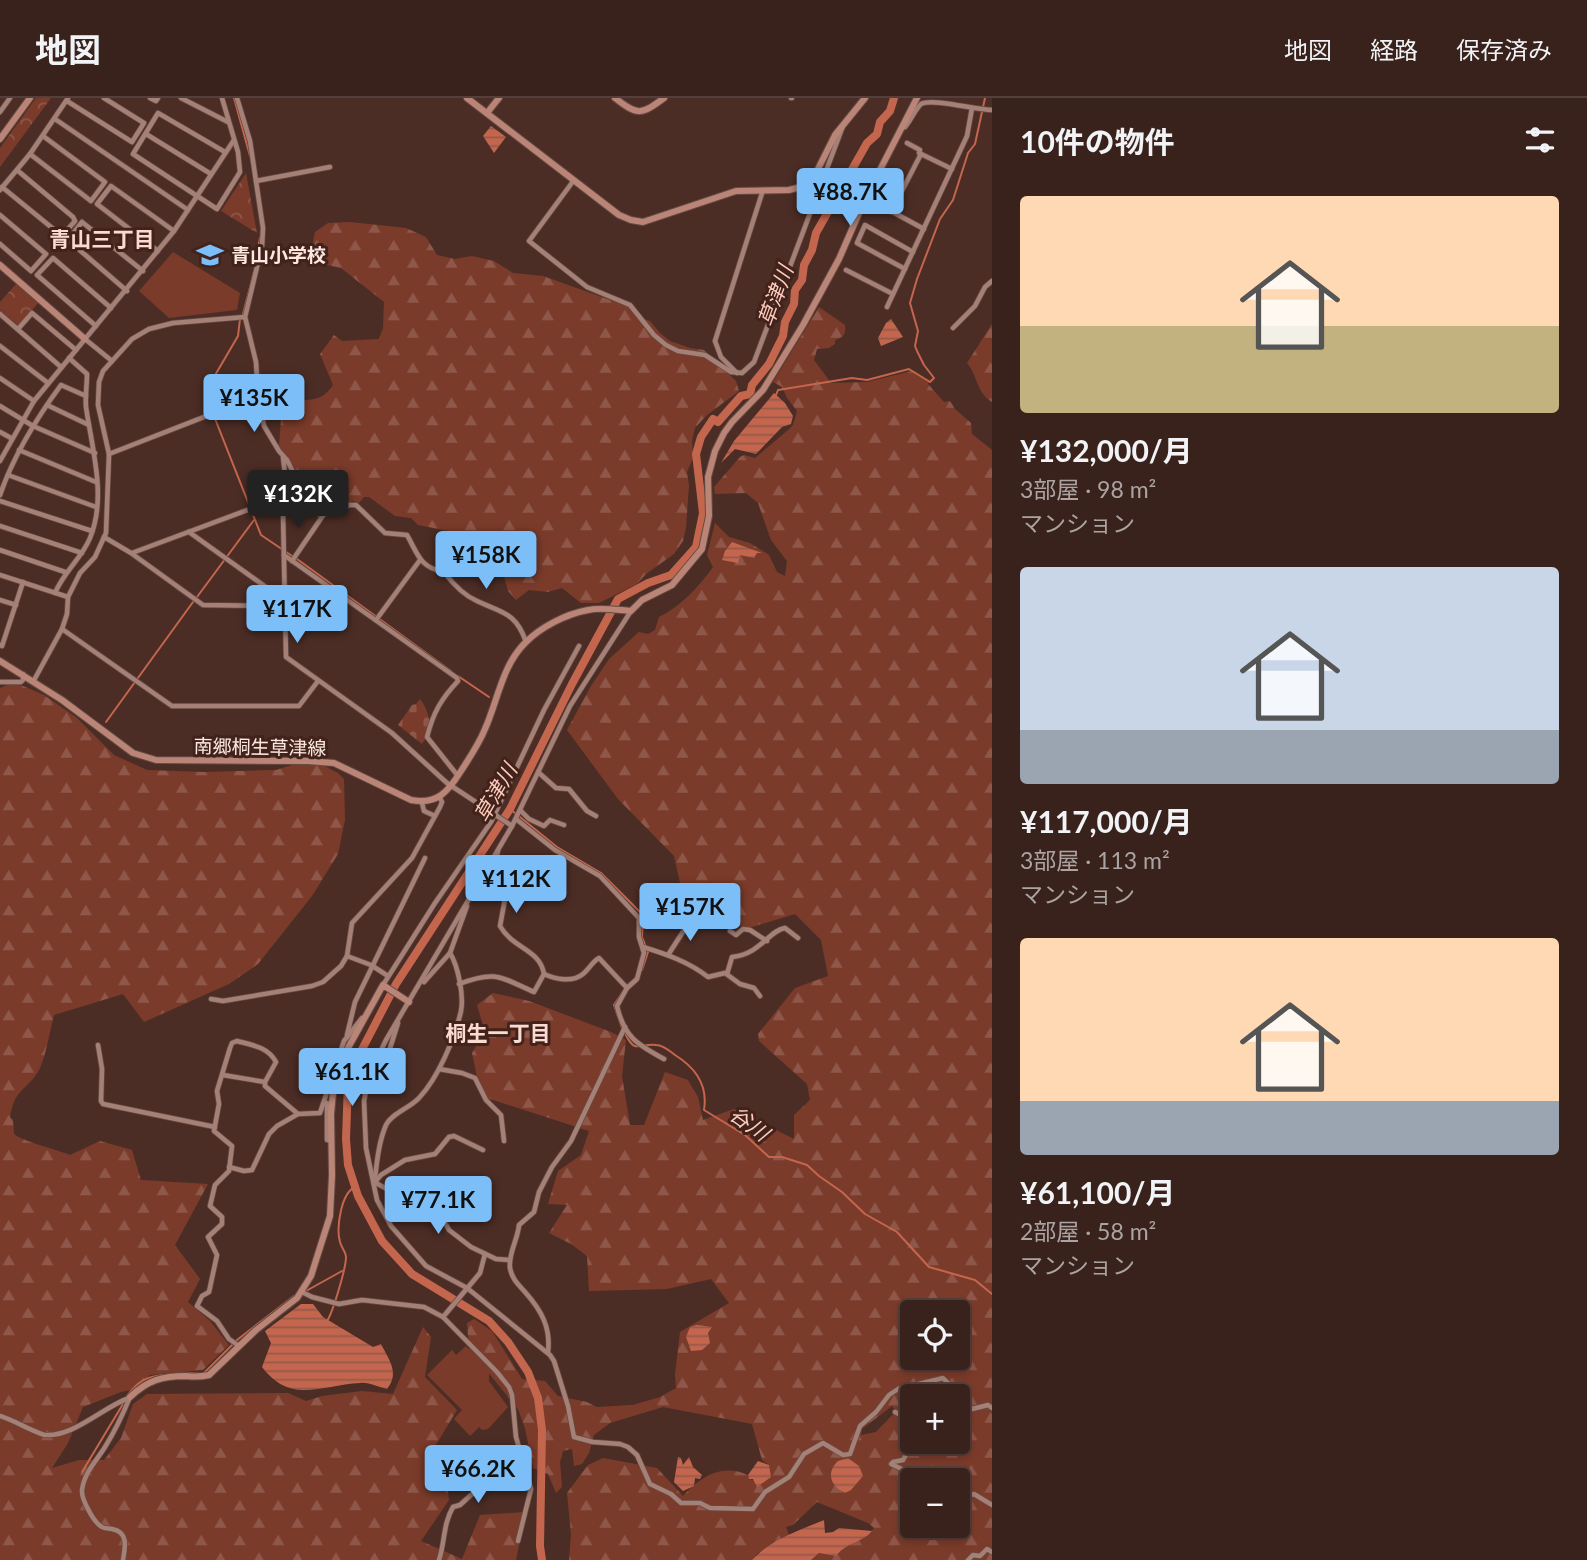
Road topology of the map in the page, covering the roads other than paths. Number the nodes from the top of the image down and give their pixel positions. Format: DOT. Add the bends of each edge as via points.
graph roads {
  1 [pos="10,98"];
  2 [pos="30,98"];
  3 [pos="104,98"];
  4 [pos="150,98"];
  5 [pos="158,98"];
  6 [pos="181,98"];
  7 [pos="222,98"];
  8 [pos="237,98"];
  9 [pos="467,98"];
  10 [pos="499,98"];
  11 [pos="615,98"];
  12 [pos="664,98"];
  13 [pos="865,98"];
  14 [pos="917,98"];
  15 [pos="68,99"];
  16 [pos="947,100"];
  17 [pos="972,107"];
  18 [pos="992,110"];
  19 [pos="0,112"];
  20 [pos="487,113"];
  21 [pos="55,119"];
  22 [pos="228,122"];
  23 [pos="845,122"];
  24 [pos="899,131"];
  25 [pos="146,134"];
  26 [pos="43,136"];
  27 [pos="0,139"];
  28 [pos="234,140"];
  29 [pos="907,143"];
  30 [pos="225,152"];
  31 [pos="30,154"];
  32 [pos="921,154"];
  33 [pos="330,167"];
  34 [pos="952,169"];
  35 [pos="17,170"];
  36 [pos="211,174"];
  37 [pos="574,180"];
  38 [pos="256,181"];
  39 [pos="1,188"];
  40 [pos="764,190"];
  41 [pos="197,196"];
  42 [pos="876,203"];
  43 [pos="188,210"];
  44 [pos="891,212"];
  45 [pos="0,215"];
  46 [pos="924,229"];
  47 [pos="174,231"];
  48 [pos="0,244"];
  49 [pos="158,251"];
  50 [pos="913,252"];
  51 [pos="0,265"];
  52 [pos="905,269"];
  53 [pos="846,270"];
  54 [pos="143,271"];
  55 [pos="992,281"];
  56 [pos="127,290"];
  57 [pos="894,294"];
  58 [pos="887,307"];
  59 [pos="111,309"];
  60 [pos="0,314"];
  61 [pos="245,317"];
  62 [pos="96,326"];
  63 [pos="953,328"];
  64 [pos="18,329"];
  65 [pos="85,339"];
  66 [pos="0,346"];
  67 [pos="76,350"];
  68 [pos="69,358"];
  69 [pos="112,361"];
  70 [pos="61,367"];
  71 [pos="738,373"];
  72 [pos="0,377"];
  73 [pos="48,383"];
  74 [pos="86,396"];
  75 [pos="258,397"];
  76 [pos="34,401"];
  77 [pos="47,405"];
  78 [pos="0,406"];
  79 [pos="22,420"];
  80 [pos="90,425"];
  81 [pos="33,426"];
  82 [pos="0,432"];
  83 [pos="11,438"];
  84 [pos="19,450"];
  85 [pos="95,453"];
  86 [pos="108,454"];
  87 [pos="1,457"];
  88 [pos="283,457"];
  89 [pos="8,475"];
  90 [pos="96,482"];
  91 [pos="0,495"];
  92 [pos="285,496"];
  93 [pos="0,501"];
  94 [pos="96,507"];
  95 [pos="324,514"];
  96 [pos="0,526"];
  97 [pos="93,531"];
  98 [pos="188,531"];
  99 [pos="104,537"];
  100 [pos="0,550"];
  101 [pos="82,553"];
  102 [pos="131,553"];
  103 [pos="284,555"];
  104 [pos="420,560"];
  105 [pos="292,561"];
  106 [pos="65,572"];
  107 [pos="0,575"];
  108 [pos="23,582"];
  109 [pos="55,593"];
  110 [pos="68,597"];
  111 [pos="0,600"];
  112 [pos="284,603"];
  113 [pos="16,605"];
  114 [pos="631,611"];
  115 [pos="376,620"];
  116 [pos="0,624"];
  117 [pos="8,627"];
  118 [pos="62,629"];
  119 [pos="526,642"];
  120 [pos="0,645"];
  121 [pos="579,646"];
  122 [pos="0,661"];
  123 [pos="23,674"];
  124 [pos="318,681"];
  125 [pos="0,682"];
  126 [pos="33,682"];
  127 [pos="538,772"];
  128 [pos="458,776"];
  129 [pos="451,786"];
  130 [pos="440,798"];
  131 [pos="422,803"];
  132 [pos="520,810"];
  133 [pos="495,815"];
  134 [pos="435,816"];
  135 [pos="596,816"];
  136 [pos="516,819"];
  137 [pos="510,825"];
  138 [pos="564,825"];
  139 [pos="498,850"];
  140 [pos="412,858"];
  141 [pos="425,858"];
  142 [pos="419,868"];
  143 [pos="467,901"];
  144 [pos="690,921"];
  145 [pos="730,931"];
  146 [pos="798,938"];
  147 [pos="767,941"];
  148 [pos="643,947"];
  149 [pos="450,953"];
  150 [pos="668,955"];
  151 [pos="347,956"];
  152 [pos="371,965"];
  153 [pos="544,974"];
  154 [pos="727,974"];
  155 [pos="388,976"];
  156 [pos="459,984"];
  157 [pos="385,986"];
  158 [pos="627,988"];
  159 [pos="416,990"];
  160 [pos="760,996"];
  161 [pos="211,999"];
  162 [pos="408,1001"];
  163 [pos="366,1017"];
  164 [pos="399,1018"];
  165 [pos="625,1027"];
  166 [pos="347,1035"];
  167 [pos="98,1045"];
  168 [pos="664,1059"];
  169 [pos="385,1063"];
  170 [pos="439,1069"];
  171 [pos="223,1075"];
  172 [pos="309,1079"];
  173 [pos="265,1082"];
  174 [pos="328,1083"];
  175 [pos="326,1095"];
  176 [pos="298,1114"];
  177 [pos="215,1127"];
  178 [pos="331,1140"];
  179 [pos="504,1141"];
  180 [pos="483,1150"];
  181 [pos="229,1167"];
  182 [pos="375,1182"];
  183 [pos="485,1254"];
  184 [pos="510,1260"];
  185 [pos="465,1290"];
  186 [pos="302,1292"];
  187 [pos="444,1316"];
  188 [pos="239,1346"];
  189 [pos="548,1353"];
  190 [pos="920,1384"];
  191 [pos="949,1384"];
  192 [pos="900,1389"];
  193 [pos="130,1397"];
  194 [pos="970,1408"];
  195 [pos="992,1408"];
  196 [pos="895,1412"];
  197 [pos="0,1416"];
  198 [pos="524,1458"];
  199 [pos="900,1468"];
  200 [pos="970,1495"];
  201 [pos="992,1505"];
  202 [pos="518,1541"];
  203 [pos="992,1552"];
  204 [pos="122,1560"];
  205 [pos="439,1560"];
  206 [pos="968,1560"];
  1 -- 19 [label="street"];
  2 -- 27 [label="main road"];
  3 -- 15 [label="street" via="144,123 132,142"];
  4 -- 5 [label="street" via="156,102"];
  6 -- 22 [label="street"];
  7 -- 22 [label="street"];
  8 -- 38 [label="street"];
  9 -- 20 [label="main road"];
  10 -- 20 [label="main road"];
  11 -- 12 [label="main road" via="640,112"];
  13 -- 23 [label="main road"];
  14 -- 24 [label="main road"];
  15 -- 21 [label="street"];
  16 -- 17 [label="street"];
  16 -- 24 [label="street" via="924,102"];
  17 -- 18 [label="street"];
  17 -- 34 [label="street" via="967,136"];
  20 -- 37 [label="main road"];
  21 -- 26 [label="street"];
  21 -- 43 [label="street"];
  22 -- 28 [label="street"];
  23 -- 40 [label="main road" via="811,180 795,189"];
  23 -- 71 [label="street" via="754,362"];
  24 -- 114 [label="main road" via="803,326 715,451 708,477 709,516 702,549 672,585"];
  25 -- 30 [label="street" via="158,114"];
  25 -- 36 [label="street"];
  25 -- 41 [label="street" via="133,153"];
  26 -- 31 [label="street"];
  26 -- 31 [label="street" via="105,182 91,201"];
  28 -- 30 [label="street"];
  28 -- 41 [label="street" via="240,173 217,209"];
  29 -- 32 [label="street"];
  30 -- 36 [label="street"];
  31 -- 35 [label="street"];
  32 -- 34 [label="street"];
  32 -- 44 [label="street"];
  33 -- 38 [label="street"];
  34 -- 46 [label="street"];
  35 -- 39 [label="street"];
  35 -- 39 [label="street" via="73,217 62,236"];
  36 -- 41 [label="street"];
  37 -- 40 [label="main road" via="625,218 643,222 723,194"];
  37 -- 71 [label="street" via="529,241 587,286 630,305 666,345 705,355"];
  38 -- 61 [label="street" via="263,238"];
  40 -- 71 [label="street" via="715,341 716,351"];
  41 -- 43 [label="street"];
  42 -- 44 [label="street"];
  43 -- 47 [label="street"];
  44 -- 46 [label="street"];
  45 -- 48 [label="street" via="46,254 31,271"];
  46 -- 50 [label="street"];
  47 -- 49 [label="street"];
  47 -- 49 [label="street" via="111,186 97,204"];
  49 -- 54 [label="street"];
  50 -- 52 [label="street"];
  50 -- 52 [label="street" via="865,225 857,243"];
  51 -- 65 [label="main road"];
  52 -- 57 [label="street"];
  53 -- 57 [label="street"];
  54 -- 56 [label="street"];
  54 -- 56 [label="street" via="82,222 68,240"];
  55 -- 63 [label="street"];
  56 -- 59 [label="street"];
  57 -- 58 [label="street"];
  59 -- 62 [label="street"];
  59 -- 62 [label="street" via="52,258 37,275"];
  60 -- 64 [label="street"];
  61 -- 69 [label="street" via="149,329 132,339"];
  61 -- 75 [label="street" via="256,362"];
  62 -- 65 [label="street"];
  64 -- 67 [label="street" via="32,313"];
  64 -- 70 [label="street"];
  65 -- 67 [label="street"];
  65 -- 69 [label="street"];
  66 -- 73 [label="street"];
  67 -- 68 [label="street"];
  68 -- 70 [label="street"];
  68 -- 74 [label="street" via="87,374"];
  69 -- 86 [label="street" via="101,376 98,396"];
  70 -- 73 [label="street"];
  72 -- 76 [label="street"];
  73 -- 76 [label="street"];
  74 -- 77 [label="street" via="61,385"];
  74 -- 80 [label="street"];
  75 -- 86 [label="street"];
  75 -- 88 [label="street" via="264,426"];
  76 -- 79 [label="street"];
  77 -- 80 [label="street"];
  77 -- 81 [label="street"];
  78 -- 79 [label="street"];
  79 -- 81 [label="street"];
  79 -- 83 [label="street"];
  80 -- 85 [label="street"];
  81 -- 84 [label="street"];
  81 -- 85 [label="street"];
  82 -- 83 [label="street"];
  83 -- 87 [label="street"];
  84 -- 89 [label="street"];
  84 -- 90 [label="street"];
  85 -- 90 [label="street"];
  86 -- 99 [label="street" via="108,528"];
  88 -- 92 [label="street"];
  88 -- 95 [label="street" via="297,480 301,500"];
  89 -- 91 [label="street"];
  89 -- 94 [label="street"];
  90 -- 94 [label="street"];
  92 -- 98 [label="street"];
  92 -- 103 [label="street"];
  93 -- 97 [label="street"];
  94 -- 97 [label="street"];
  95 -- 104 [label="street" via="356,505 385,533 407,536"];
  95 -- 105 [label="street"];
  96 -- 101 [label="street"];
  97 -- 101 [label="street"];
  98 -- 102 [label="street"];
  98 -- 112 [label="street"];
  99 -- 102 [label="street"];
  99 -- 110 [label="street"];
  100 -- 106 [label="street"];
  101 -- 106 [label="street"];
  102 -- 112 [label="street" via="204,605"];
  103 -- 105 [label="street"];
  103 -- 112 [label="street"];
  104 -- 115 [label="street"];
  104 -- 119 [label="street" via="443,572 453,586 477,601 511,615"];
  105 -- 115 [label="street"];
  106 -- 109 [label="street"];
  107 -- 108 [label="street"];
  108 -- 109 [label="street"];
  108 -- 113 [label="street"];
  109 -- 110 [label="street"];
  110 -- 118 [label="street"];
  111 -- 113 [label="street"];
  112 -- 124 [label="street" via="286,657"];
  113 -- 117 [label="street"];
  114 -- 119 [label="main road" via="587,610 541,630"];
  114 -- 127 [label="street" via="570,706"];
  115 -- 128 [label="street" via="457,678 430,720 427,737"];
  116 -- 117 [label="street"];
  117 -- 120 [label="street"];
  118 -- 124 [label="street" via="172,706 299,706"];
  118 -- 126 [label="street"];
  119 -- 128 [label="main road" via="507,668 484,733"];
  121 -- 133 [label="street"];
  122 -- 123 [label="main road, 南郷桐生草津線"];
  123 -- 125 [label="street" via="21,682"];
  123 -- 126 [label="main road, 南郷桐生草津線"];
  124 -- 129 [label="street" via="392,733"];
  126 -- 131 [label="main road, 南郷桐生草津線" via="141,757 334,764"];
  127 -- 132 [label="street"];
  127 -- 135 [label="street" via="556,788 569,789"];
  128 -- 129 [label="main road"];
  129 -- 130 [label="main road"];
  129 -- 133 [label="street"];
  130 -- 131 [label="main road"];
  130 -- 134 [label="street"];
  131 -- 134 [label="street" via="424,811"];
  132 -- 136 [label="street"];
  132 -- 138 [label="street" via="544,826 550,820"];
  133 -- 137 [label="street"];
  133 -- 155 [label="street"];
  134 -- 140 [label="street"];
  136 -- 137 [label="street"];
  136 -- 148 [label="street" via="555,850 600,876 639,918"];
  137 -- 139 [label="street"];
  139 -- 143 [label="street"];
  139 -- 153 [label="street" via="490,881 505,899 500,926 513,943 536,956"];
  140 -- 142 [label="street"];
  140 -- 151 [label="street" via="352,923"];
  141 -- 142 [label="street"];
  142 -- 152 [label="street"];
  143 -- 149 [label="street"];
  143 -- 159 [label="street"];
  144 -- 150 [label="street"];
  145 -- 147 [label="street" via="736,935 750,930"];
  146 -- 147 [label="street" via="781,928"];
  147 -- 154 [label="street" via="753,952 732,957"];
  148 -- 150 [label="street"];
  148 -- 158 [label="street" via="637,979"];
  149 -- 156 [label="street"];
  149 -- 159 [label="street"];
  150 -- 154 [label="street" via="708,976"];
  151 -- 152 [label="street"];
  151 -- 161 [label="street" via="333,974 312,986 223,1001"];
  152 -- 155 [label="street"];
  152 -- 166 [label="street"];
  153 -- 156 [label="street" via="534,992 488,975"];
  153 -- 158 [label="street" via="559,981 582,976 599,958"];
  154 -- 160 [label="street"];
  155 -- 157 [label="street"];
  156 -- 170 [label="street" via="461,1011"];
  157 -- 162 [label="main road"];
  157 -- 163 [label="main road"];
  158 -- 165 [label="street" via="617,1006"];
  159 -- 162 [label="street"];
  162 -- 164 [label="street"];
  163 -- 166 [label="street"];
  163 -- 178 [label="main road" via="348,1048 333,1093"];
  164 -- 169 [label="street"];
  164 -- 182 [label="street" via="366,1085 366,1148"];
  165 -- 168 [label="street" via="633,1041"];
  165 -- 184 [label="street" via="571,1141 539,1192 534,1212 519,1225"];
  166 -- 174 [label="street"];
  167 -- 177 [label="street" via="103,1104"];
  170 -- 179 [label="street" via="475,1078 486,1100 501,1115"];
  170 -- 182 [label="street" via="421,1096 385,1127"];
  171 -- 173 [label="street"];
  171 -- 173 [label="street" via="237,1041 258,1046 274,1058"];
  171 -- 177 [label="street"];
  172 -- 174 [label="street"];
  173 -- 176 [label="street"];
  174 -- 175 [label="street"];
  175 -- 176 [label="street" via="320,1113"];
  175 -- 178 [label="street" via="327,1140"];
  176 -- 181 [label="street" via="269,1134 252,1170"];
  177 -- 181 [label="street" via="216,1135 232,1146"];
  178 -- 186 [label="main road" via="330,1216"];
  180 -- 182 [label="street" via="449,1137 435,1154 405,1160"];
  181 -- 188 [label="street" via="212,1193 210,1206 222,1217 222,1224 208,1237 217,1255 209,1292 197,1306"];
  182 -- 183 [label="street" via="435,1210 456,1237"];
  182 -- 185 [label="street" via="382,1212 400,1238 426,1266"];
  183 -- 184 [label="street"];
  183 -- 185 [label="street" via="480,1273"];
  184 -- 189 [label="street" via="514,1279 547,1324"];
  185 -- 187 [label="street"];
  185 -- 189 [label="street"];
  186 -- 187 [label="street" via="339,1304 362,1300 425,1307"];
  186 -- 188 [label="main road"];
  187 -- 198 [label="street" via="509,1387"];
  188 -- 193 [label="main road" via="209,1375 155,1378"];
  189 -- 192 [label="street" via="574,1437 624,1445 637,1455 654,1488 681,1503 710,1508 753,1509 765,1492 789,1477 799,1458 820,1443 850,1454 860,1426"];
  190 -- 191 [label="street" via="943,1378"];
  193 -- 197 [label="street" via="76,1427 47,1435"];
  193 -- 204 [label="street" via="81,1491 83,1503 98,1524 123,1535"];
  194 -- 195 [label="street"];
  196 -- 199 [label="street" via="908,1419 903,1426 906,1455 891,1464"];
  198 -- 202 [label="street" via="531,1489"];
  198 -- 205 [label="street" via="453,1507 443,1531"];
  200 -- 201 [label="street"];
  203 -- 206 [label="street" via="987,1549"];
}
